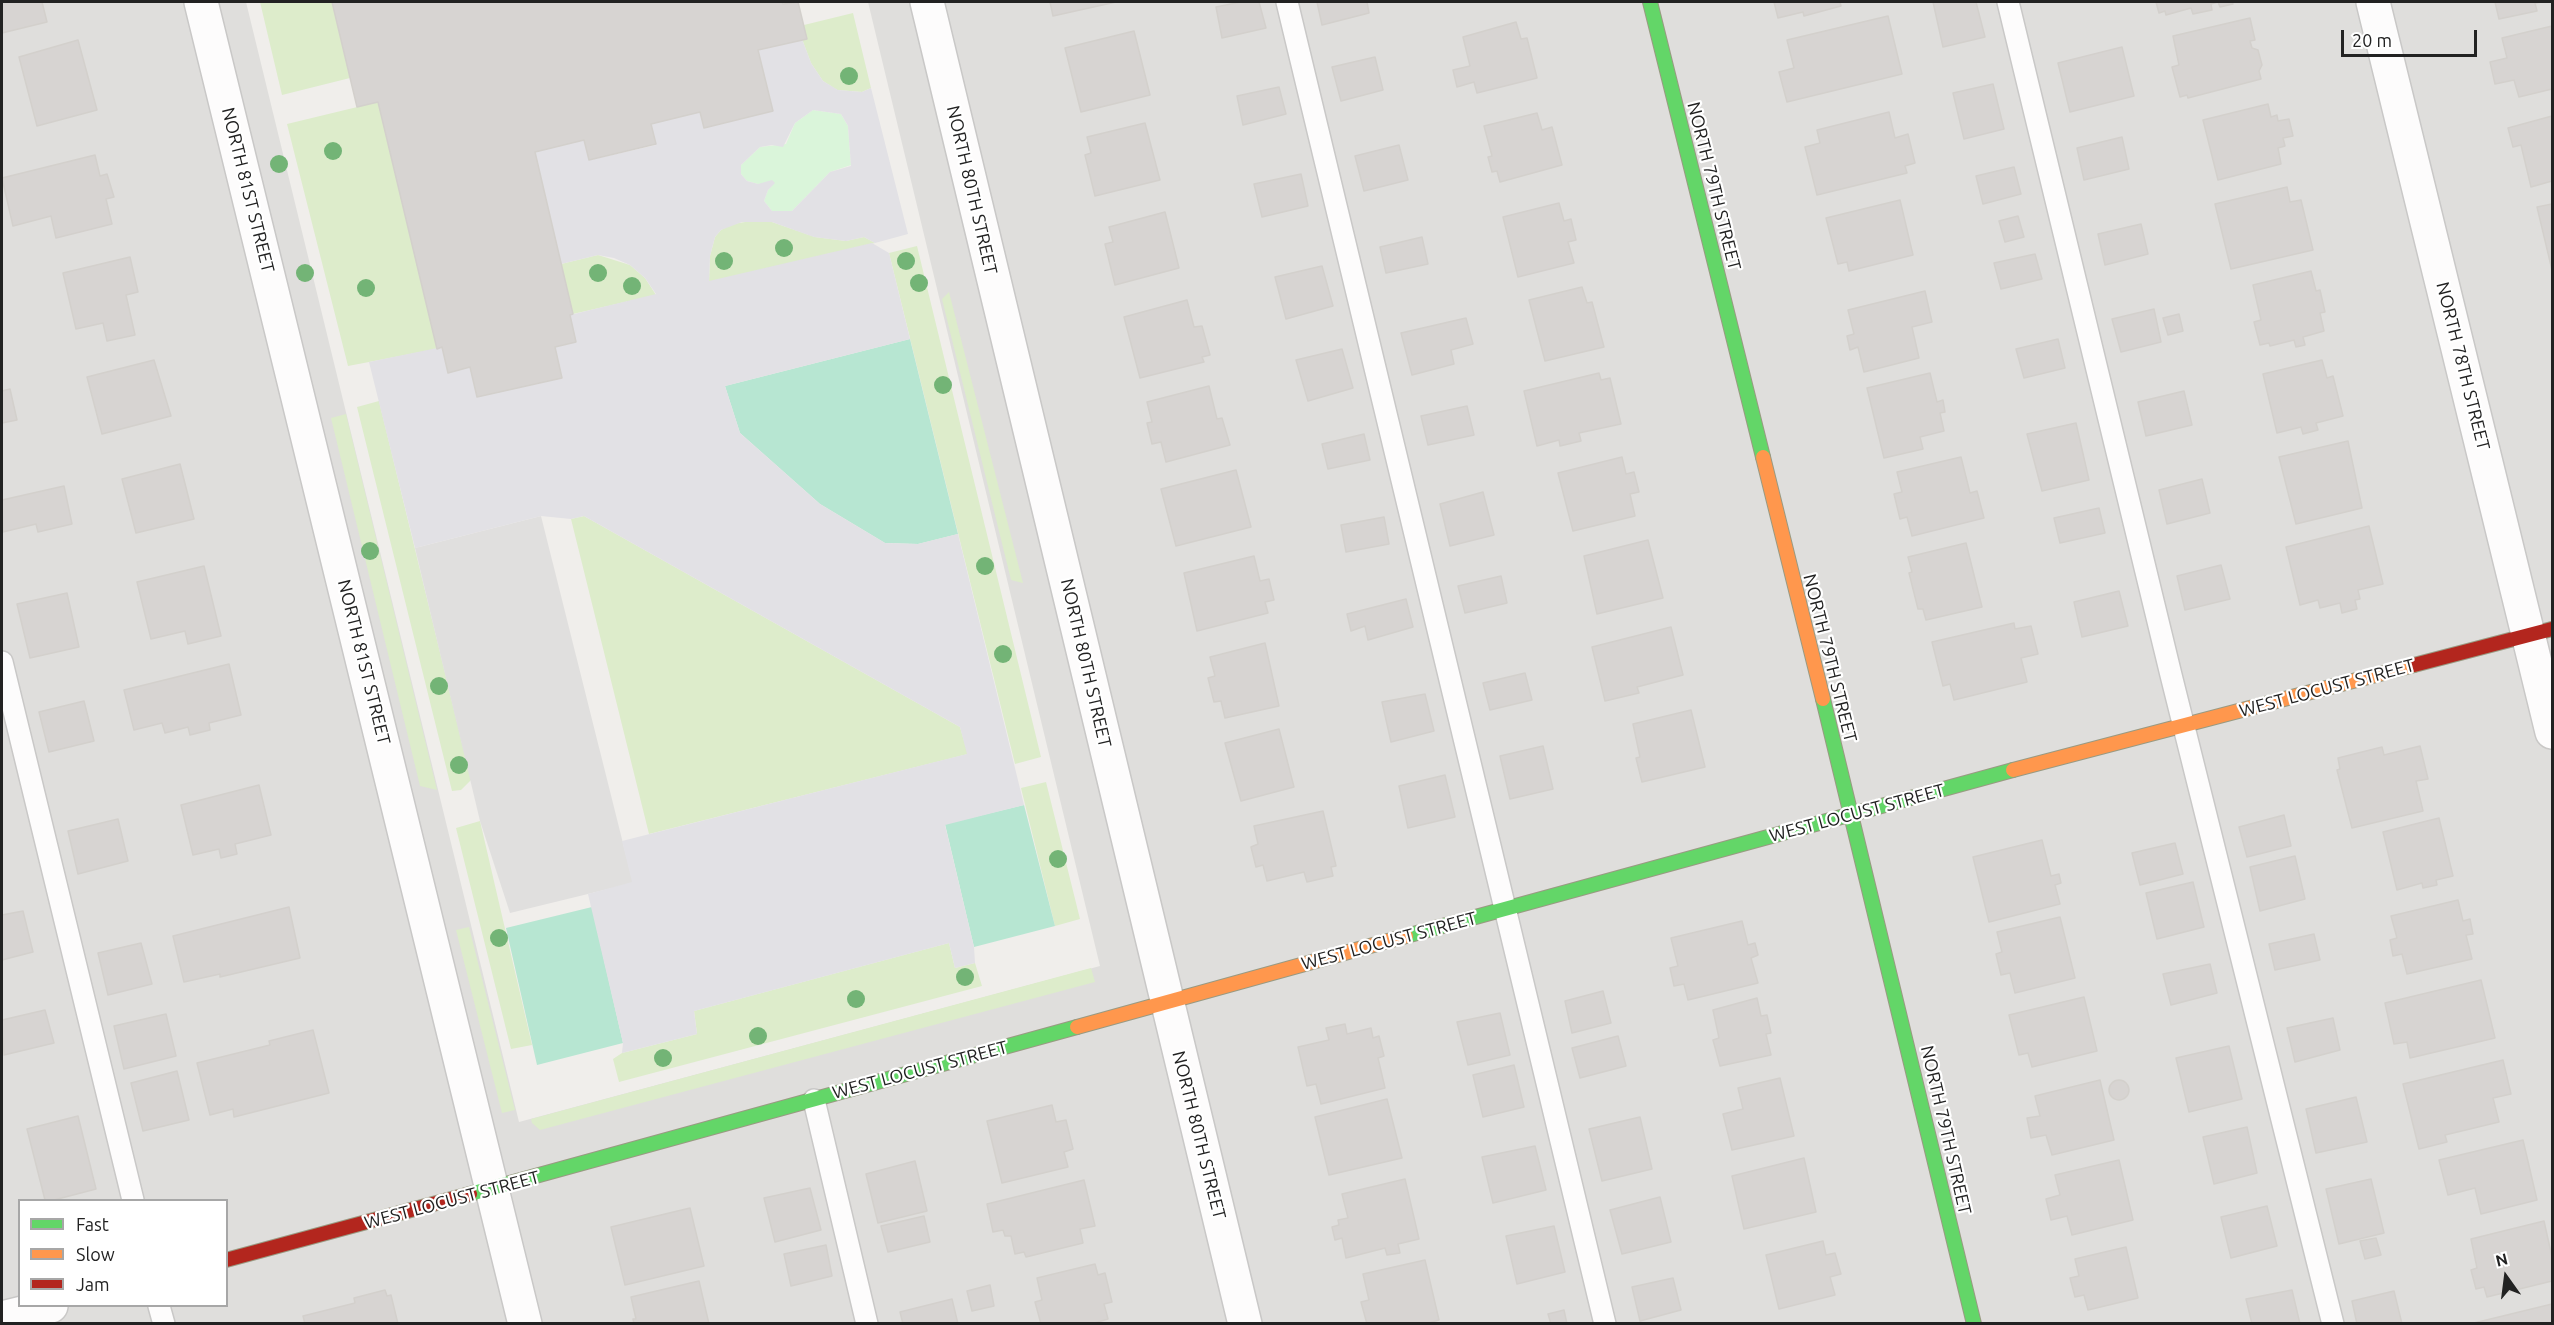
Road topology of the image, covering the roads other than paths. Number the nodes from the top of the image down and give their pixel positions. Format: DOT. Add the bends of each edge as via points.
graph roads {
  1 [pos="201,2"];
  2 [pos="927,2"];
  3 [pos="1287,2"];
  4 [pos="1650,2"];
  5 [pos="2008,2"];
  6 [pos="2373,2"];
  7 [pos="2541,632"];
  8 [pos="2,662"];
  9 [pos="2186,726"];
  10 [pos="2553,732"];
  11 [pos="1851,813"];
  12 [pos="1507,908"];
  13 [pos="1167,1002"];
  14 [pos="814,1100"];
  15 [pos="493,1188"];
  16 [pos="133,1199"];
  17 [pos="228,1259"];
  18 [pos="43,1307"];
  19 [pos="160,1307"];
  20 [pos="2,1318"];
  21 [pos="164,1323"];
  22 [pos="525,1323"];
  23 [pos="867,1323"];
  24 [pos="1245,1323"];
  25 [pos="1605,1323"];
  26 [pos="1974,1323"];
  27 [pos="2333,1323"];
  1 -- 15 [label="street, NORTH 81ST STREET"];
  2 -- 13 [label="street, NORTH 80TH STREET"];
  3 -- 12 [label="lane"];
  4 -- 11 [label="street, NORTH 79TH STREET"];
  5 -- 9 [label="lane"];
  6 -- 7 [label="street, NORTH 78TH STREET"];
  7 -- 9 [label="street, WEST LOCUST STREET"];
  7 -- 10 [label="street, NORTH 78TH STREET"];
  8 -- 16 [label="lane"];
  9 -- 11 [label="street, WEST LOCUST STREET"];
  9 -- 27 [label="lane"];
  11 -- 12 [label="street, WEST LOCUST STREET"];
  11 -- 26 [label="street, NORTH 79TH STREET"];
  12 -- 13 [label="street, WEST LOCUST STREET"];
  12 -- 25 [label="lane"];
  13 -- 14 [label="street, WEST LOCUST STREET"];
  13 -- 24 [label="street, NORTH 80TH STREET"];
  14 -- 15 [label="street, WEST LOCUST STREET"];
  14 -- 23 [label="lane"];
  15 -- 17 [label="street, WEST LOCUST STREET"];
  15 -- 22 [label="street, NORTH 81ST STREET"];
  18 -- 20 [label="street"];
  19 -- 21 [label="lane"];
}
